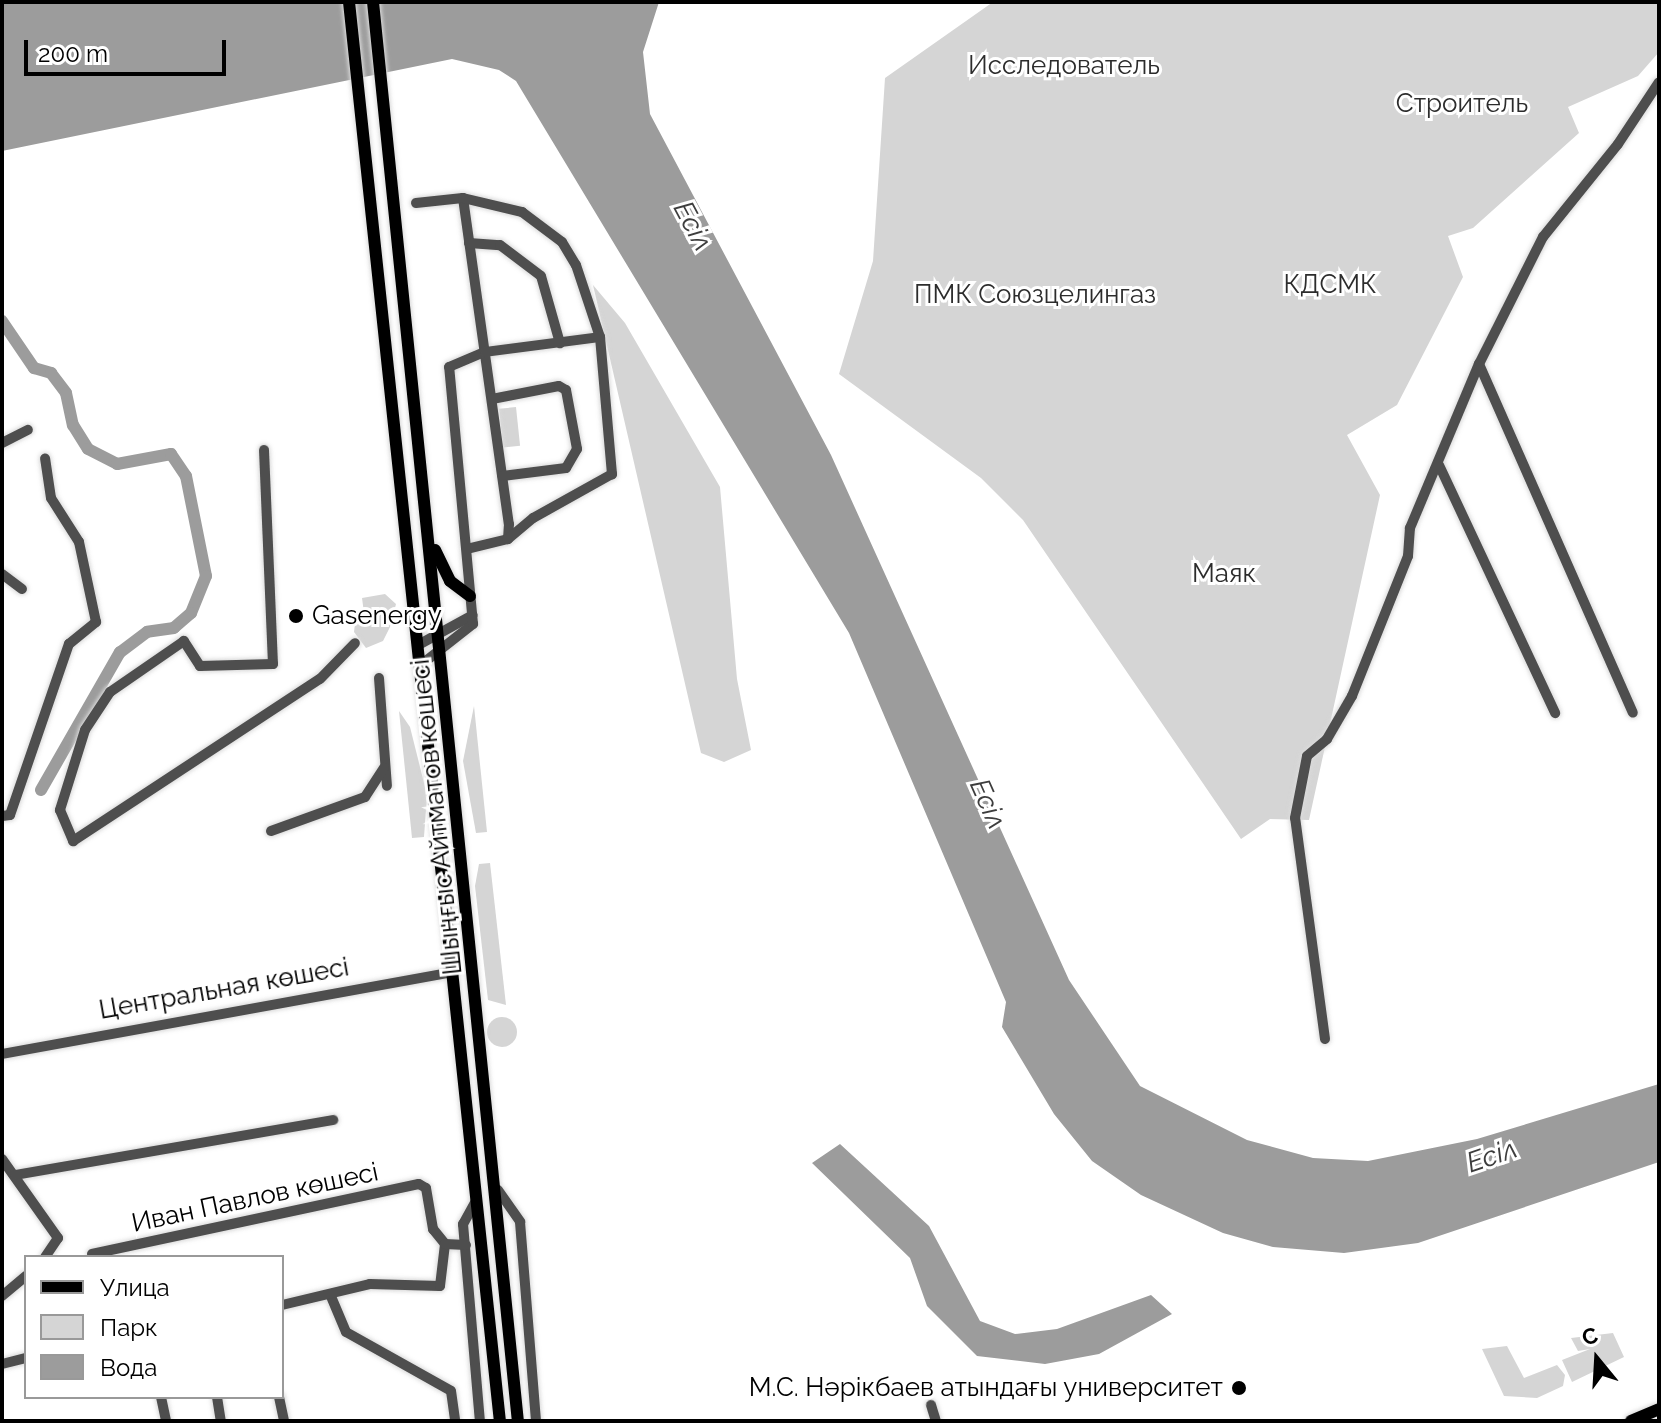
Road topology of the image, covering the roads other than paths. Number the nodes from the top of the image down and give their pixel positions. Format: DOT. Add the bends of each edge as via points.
graph roads {
  1 [pos="349,2"];
  2 [pos="373,2"];
  3 [pos="1659,82"];
  4 [pos="463,198"];
  5 [pos="416,203"];
  6 [pos="469,243"];
  7 [pos="600,337"];
  8 [pos="560,343"];
  9 [pos="485,352"];
  10 [pos="1479,364"];
  11 [pos="492,399"];
  12 [pos="28,430"];
  13 [pos="2,443"];
  14 [pos="264,450"];
  15 [pos="45,458"];
  16 [pos="1439,465"];
  17 [pos="503,476"];
  18 [pos="508,539"];
  19 [pos="430,540"];
  20 [pos="467,549"];
  21 [pos="2,574"];
  22 [pos="22,589"];
  23 [pos="470,596"];
  24 [pos="473,615"];
  25 [pos="440,629"];
  26 [pos="355,643"];
  27 [pos="420,644"];
  28 [pos="442,648"];
  29 [pos="422,664"];
  30 [pos="379,678"];
  31 [pos="1555,713"];
  32 [pos="1633,713"];
  33 [pos="384,768"];
  34 [pos="387,786"];
  35 [pos="2,816"];
  36 [pos="271,831"];
  37 [pos="455,972"];
  38 [pos="1325,1039"];
  39 [pos="2,1054"];
  40 [pos="333,1120"];
  41 [pos="2,1159"];
  42 [pos="15,1175"];
  43 [pos="498,1190"];
  44 [pos="480,1194"];
  45 [pos="445,1244"];
  46 [pos="466,1245"];
  47 [pos="46,1255"];
  48 [pos="99,1255"];
  49 [pos="24,1278"];
  50 [pos="330,1294"];
  51 [pos="2,1296"];
  52 [pos="284,1305"];
  53 [pos="24,1358"];
  54 [pos="2,1364"];
  55 [pos="161,1399"];
  56 [pos="217,1399"];
  57 [pos="279,1399"];
  58 [pos="931,1405"];
  59 [pos="1659,1409"];
  60 [pos="166,1421"];
  61 [pos="221,1421"];
  62 [pos="284,1421"];
  63 [pos="455,1421"];
  64 [pos="480,1421"];
  65 [pos="500,1421"];
  66 [pos="518,1421"];
  67 [pos="536,1421"];
  68 [pos="936,1421"];
  69 [pos="1631,1421"];
  1 -- 27 [label="main road, Шыңғыс Айтматов көшесі"];
  2 -- 19 [label="main road, Шыңғыс Айтматов көшесі"];
  3 -- 10 [label="street" via="1618,144 1543,237"];
  4 -- 5 [label="street"];
  4 -- 6 [label="street"];
  4 -- 7 [label="street" via="522,212 562,242"];
  6 -- 8 [label="street" via="500,245 541,276"];
  6 -- 9 [label="street"];
  7 -- 8 [label="street"];
  7 -- 18 [label="street" via="612,474 533,518"];
  8 -- 9 [label="street"];
  9 -- 11 [label="street"];
  9 -- 20 [label="street" via="449,367"];
  10 -- 16 [label="street"];
  10 -- 32 [label="street"];
  11 -- 17 [label="street"];
  11 -- 17 [label="street" via="559,386 566,390 577,449 566,468"];
  12 -- 13 [label="street"];
  14 -- 26 [label="street" via="273,664 200,666 184,641 110,692 85,730 60,810 73,841 320,679"];
  15 -- 35 [label="street" via="51,498 79,542 96,622 69,644 10,815"];
  16 -- 31 [label="street"];
  16 -- 38 [label="street" via="1410,528 1408,556 1368,660 1327,739 1307,756 1302,775 1297,850 1314,934"];
  17 -- 18 [label="street"];
  18 -- 20 [label="street"];
  19 -- 23 [label="main road" via="450,581"];
  19 -- 25 [label="main road, Шыңғыс Айтматов көшесі"];
  20 -- 23 [label="street"];
  21 -- 22 [label="street"];
  23 -- 24 [label="street"];
  24 -- 25 [label="street"];
  24 -- 28 [label="street" via="471,629"];
  25 -- 27 [label="street"];
  25 -- 28 [label="main road, Шыңғыс Айтматов көшесі"];
  27 -- 29 [label="main road, Шыңғыс Айтматов көшесі"];
  28 -- 29 [label="street"];
  28 -- 43 [label="main road, Шыңғыс Айтматов көшесі"];
  29 -- 37 [label="main road, Шыңғыс Айтматов көшесі"];
  30 -- 33 [label="street"];
  33 -- 34 [label="street"];
  33 -- 36 [label="street" via="365,797"];
  37 -- 39 [label="street, Центральная көшесі"];
  37 -- 44 [label="main road, Шыңғыс Айтматов көшесі"];
  40 -- 42 [label="street"];
  41 -- 42 [label="street"];
  42 -- 47 [label="street" via="58,1238"];
  43 -- 66 [label="main road, Шыңғыс Айтматов көшесі"];
  43 -- 67 [label="street" via="520,1222"];
  44 -- 46 [label="street" via="463,1224"];
  44 -- 65 [label="main road, Шыңғыс Айтматов көшесі"];
  45 -- 46 [label="street"];
  45 -- 48 [label="street, Иван Павлов көшесі" via="428,1215 426,1188"];
  45 -- 50 [label="street" via="440,1286 370,1284"];
  46 -- 64 [label="street"];
  49 -- 51 [label="street"];
  50 -- 52 [label="street"];
  50 -- 63 [label="street" via="346,1332 451,1391"];
  53 -- 54 [label="street"];
  55 -- 60 [label="street"];
  56 -- 61 [label="street"];
  57 -- 62 [label="street"];
  58 -- 68 [label="street"];
  59 -- 69 [label="main road"];
}
